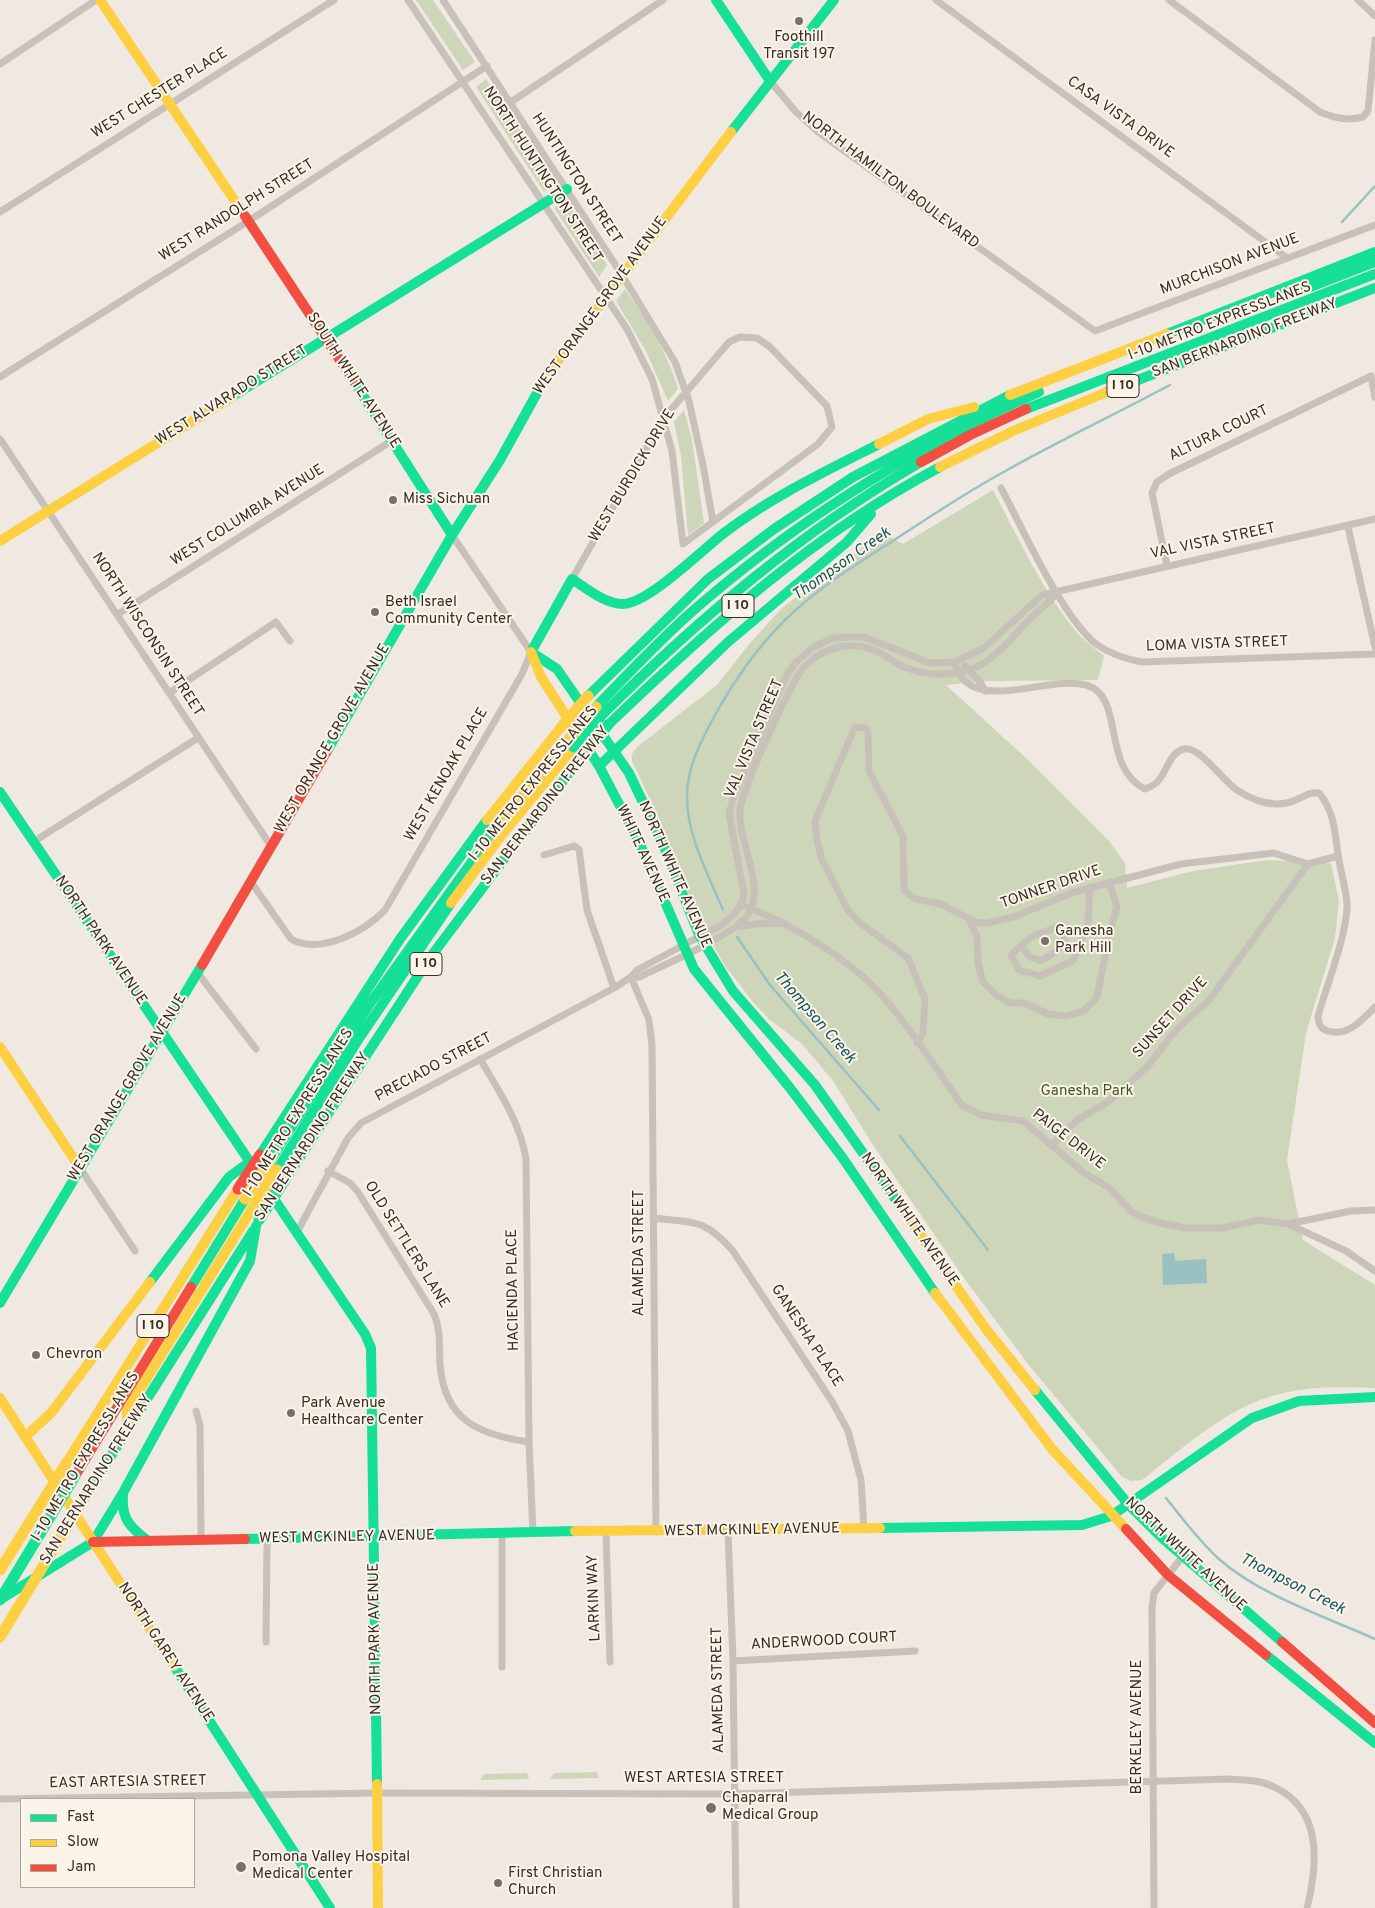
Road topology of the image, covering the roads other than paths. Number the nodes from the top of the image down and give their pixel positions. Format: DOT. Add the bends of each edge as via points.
graph roads {
  1 [pos="96,0"];
  2 [pos="100,0"];
  3 [pos="334,0"];
  4 [pos="408,0"];
  5 [pos="443,0"];
  6 [pos="663,0"];
  7 [pos="716,0"];
  8 [pos="834,0"];
  9 [pos="936,0"];
  10 [pos="1169,0"];
  11 [pos="1358,0"];
  12 [pos="1375,16"];
  13 [pos="1375,40"];
  14 [pos="0,64"];
  15 [pos="487,66"];
  16 [pos="770,81"];
  17 [pos="464,82"];
  18 [pos="510,102"];
  19 [pos="170,104"];
  20 [pos="567,189"];
  21 [pos="543,204"];
  22 [pos="0,212"];
  23 [pos="247,222"];
  24 [pos="1375,224"];
  25 [pos="1375,252"];
  26 [pos="1287,258"];
  27 [pos="1375,262"];
  28 [pos="1375,274"];
  29 [pos="622,275"];
  30 [pos="1375,288"];
  31 [pos="606,297"];
  32 [pos="1095,331"];
  33 [pos="326,337"];
  34 [pos="0,377"];
  35 [pos="687,391"];
  36 [pos="1375,397"];
  37 [pos="996,401"];
  38 [pos="663,419"];
  39 [pos="0,439"];
  40 [pos="393,440"];
  41 [pos="1001,488"];
  42 [pos="881,502"];
  43 [pos="48,512"];
  44 [pos="1375,519"];
  45 [pos="712,522"];
  46 [pos="1348,527"];
  47 [pos="452,535"];
  48 [pos="0,541"];
  49 [pos="683,544"];
  50 [pos="1167,566"];
  51 [pos="572,579"];
  52 [pos="1057,592"];
  53 [pos="118,614"];
  54 [pos="290,641"];
  55 [pos="1375,648"];
  56 [pos="531,652"];
  57 [pos="1375,654"];
  58 [pos="957,661"];
  59 [pos="930,663"];
  60 [pos="967,670"];
  61 [pos="959,672"];
  62 [pos="928,673"];
  63 [pos="985,691"];
  64 [pos="168,693"];
  65 [pos="602,716"];
  66 [pos="198,738"];
  67 [pos="578,752"];
  68 [pos="614,752"];
  69 [pos="599,766"];
  70 [pos="0,792"];
  71 [pos="34,842"];
  72 [pos="272,846"];
  73 [pos="544,855"];
  74 [pos="1338,856"];
  75 [pos="1308,864"];
  76 [pos="251,882"];
  77 [pos="1109,882"];
  78 [pos="1090,887"];
  79 [pos="742,905"];
  80 [pos="751,908"];
  81 [pos="970,919"];
  82 [pos="784,923"];
  83 [pos="733,928"];
  84 [pos="701,939"];
  85 [pos="1022,947"];
  86 [pos="685,948"];
  87 [pos="197,972"];
  88 [pos="631,977"];
  89 [pos="614,988"];
  90 [pos="1375,1007"];
  91 [pos="161,1032"];
  92 [pos="917,1042"];
  93 [pos="0,1047"];
  94 [pos="256,1049"];
  95 [pos="480,1059"];
  96 [pos="1052,1145"];
  97 [pos="265,1154"];
  98 [pos="80,1168"];
  99 [pos="328,1171"];
  100 [pos="1375,1210"];
  101 [pos="653,1218"];
  102 [pos="258,1223"];
  103 [pos="1288,1224"];
  104 [pos="297,1232"];
  105 [pos="135,1251"];
  106 [pos="1375,1271"];
  107 [pos="0,1303"];
  108 [pos="1375,1397"];
  109 [pos="0,1398"];
  110 [pos="196,1410"];
  111 [pos="127,1430"];
  112 [pos="25,1437"];
  113 [pos="529,1442"];
  114 [pos="124,1491"];
  115 [pos="1128,1504"];
  116 [pos="1111,1516"];
  117 [pos="864,1529"];
  118 [pos="728,1531"];
  119 [pos="533,1532"];
  120 [pos="656,1532"];
  121 [pos="606,1533"];
  122 [pos="502,1534"];
  123 [pos="375,1538"];
  124 [pos="201,1539"];
  125 [pos="267,1540"];
  126 [pos="148,1541"];
  127 [pos="93,1542"];
  128 [pos="1183,1556"];
  129 [pos="0,1570"];
  130 [pos="1168,1575"];
  131 [pos="0,1600"];
  132 [pos="0,1637"];
  133 [pos="266,1642"];
  134 [pos="915,1651"];
  135 [pos="733,1661"];
  136 [pos="610,1662"];
  137 [pos="502,1667"];
  138 [pos="1375,1723"];
  139 [pos="1375,1744"];
  140 [pos="1152,1781"];
  141 [pos="378,1793"];
  142 [pos="256,1794"];
  143 [pos="734,1794"];
  144 [pos="51,1798"];
  145 [pos="0,1799"];
  146 [pos="20,1799"];
  147 [pos="330,1908"];
  148 [pos="378,1908"];
  149 [pos="736,1908"];
  150 [pos="1154,1908"];
  151 [pos="1308,1908"];
  1 -- 14 [label="street"];
  2 -- 19 [label="main road, SOUTH WHITE AVENUE"];
  3 -- 19 [label="street, WEST CHESTER PLACE"];
  4 -- 17 [label="street, NORTH HUNTINGTON STREET"];
  5 -- 15 [label="street, HUNTINGTON STREET"];
  6 -- 18 [label="street"];
  7 -- 16 [label="main road, NORTH HAMILTON BOULEVARD"];
  8 -- 16 [label="main road, WEST ORANGE GROVE AVENUE"];
  9 -- 26 [label="street, CASA VISTA DRIVE"];
  10 -- 13 [label="street" via="1320,112 1336,118 1363,118 1370,103"];
  11 -- 12 [label="street"];
  15 -- 17 [label="street, WEST RANDOLPH STREET"];
  15 -- 18 [label="street, HUNTINGTON STREET"];
  16 -- 29 [label="main road, WEST ORANGE GROVE AVENUE"];
  16 -- 32 [label="street, NORTH HAMILTON BOULEVARD" via="818,132"];
  17 -- 21 [label="street, NORTH HUNTINGTON STREET"];
  17 -- 23 [label="street, WEST RANDOLPH STREET"];
  18 -- 20 [label="street, HUNTINGTON STREET"];
  19 -- 22 [label="street, WEST CHESTER PLACE"];
  19 -- 23 [label="main road, SOUTH WHITE AVENUE"];
  20 -- 21 [label="main road, WEST ALVARADO STREET"];
  20 -- 29 [label="street, HUNTINGTON STREET"];
  21 -- 31 [label="street, NORTH HUNTINGTON STREET"];
  21 -- 33 [label="main road, WEST ALVARADO STREET"];
  23 -- 33 [label="main road, SOUTH WHITE AVENUE"];
  23 -- 34 [label="street, WEST RANDOLPH STREET"];
  24 -- 26 [label="street, MURCHISON AVENUE"];
  25 -- 37 [label="main road, I 10"];
  26 -- 32 [label="street, MURCHISON AVENUE"];
  27 -- 65 [label="main road, I-10 METRO EXPRESSLANES" via="1070,380 944,437 791,532 750,564 663,638"];
  28 -- 65 [label="main road, I-10 METRO EXPRESSLANES" via="1046,401 947,447 844,510 741,586 676,641"];
  29 -- 31 [label="main road, WEST ORANGE GROVE AVENUE"];
  29 -- 35 [label="street, HUNTINGTON STREET" via="675,362"];
  30 -- 42 [label="main road, SAN BERNARDINO FREEWAY / I 10" via="1088,399 990,441 929,472"];
  31 -- 38 [label="street, NORTH HUNTINGTON STREET" via="627,329 652,380"];
  31 -- 47 [label="main road, WEST ORANGE GROVE AVENUE" via="541,383 500,460"];
  33 -- 40 [label="main road, SOUTH WHITE AVENUE"];
  33 -- 43 [label="main road, WEST ALVARADO STREET"];
  35 -- 38 [label="street, WEST BURDICK DRIVE"];
  35 -- 45 [label="street, HUNTINGTON STREET"];
  35 -- 45 [label="street, WEST BURDICK DRIVE" via="729,342 740,337 756,338 769,346 827,406 832,427 818,444"];
  36 -- 50 [label="street, ALTURA COURT" via="1371,376 1157,482 1152,493"];
  37 -- 51 [label="main road" via="928,419 828,470 767,504 724,533 691,562 638,600 622,604 604,598"];
  37 -- 97 [label="main road, I 10, bridge" via="853,477 774,529 708,579 588,696 481,827 400,939"];
  38 -- 49 [label="street, NORTH HUNTINGTON STREET" via="672,451"];
  38 -- 51 [label="street, WEST BURDICK DRIVE"];
  39 -- 43 [label="street, NORTH WISCONSIN STREET"];
  40 -- 47 [label="main road, SOUTH WHITE AVENUE"];
  40 -- 53 [label="street, WEST COLUMBIA AVENUE"];
  41 -- 52 [label="street, LOMA VISTA STREET"];
  42 -- 65 [label="main road, SAN BERNARDINO FREEWAY / I 10" via="793,561 674,661"];
  42 -- 68 [label="main road" via="847,542 728,642"];
  43 -- 48 [label="main road, WEST ALVARADO STREET"];
  43 -- 53 [label="street, NORTH WISCONSIN STREET"];
  44 -- 46 [label="street, VAL VISTA STREET"];
  45 -- 49 [label="street, WEST BURDICK DRIVE"];
  46 -- 50 [label="street, VAL VISTA STREET"];
  46 -- 55 [label="street"];
  47 -- 56 [label="street, SOUTH WHITE AVENUE"];
  47 -- 72 [label="main road, WEST ORANGE GROVE AVENUE"];
  50 -- 52 [label="street, VAL VISTA STREET"];
  51 -- 56 [label="main road, WEST BURDICK DRIVE"];
  52 -- 57 [label="street, LOMA VISTA STREET" via="1078,624 1096,643 1117,656 1140,662"];
  52 -- 58 [label="street, VAL VISTA STREET" via="1042,595 984,648"];
  52 -- 60 [label="street, VAL VISTA STREET" via="1049,604 1027,621 995,655"];
  53 -- 64 [label="street, NORTH WISCONSIN STREET"];
  54 -- 64 [label="street" via="276,622"];
  56 -- 68 [label="main road, NORTH WHITE AVENUE" via="557,669"];
  56 -- 69 [label="main road, SOUTH WHITE AVENUE" via="541,677"];
  56 -- 76 [label="street, WEST KENOAK PLACE" via="522,674 385,910 375,920 343,938 301,944 291,939"];
  58 -- 59 [label="street, VAL VISTA STREET"];
  58 -- 60 [label="street"];
  58 -- 61 [label="street"];
  59 -- 62 [label="street"];
  59 -- 79 [label="street, VAL VISTA STREET" via="864,637 833,638 818,644 795,663 766,720 730,808 742,875"];
  60 -- 61 [label="street, VAL VISTA STREET"];
  60 -- 63 [label="street" via="982,683"];
  61 -- 62 [label="street, VAL VISTA STREET"];
  61 -- 63 [label="street" via="966,682"];
  62 -- 80 [label="street, VAL VISTA STREET" via="903,666 866,647 847,645 813,659 798,674 742,801 742,837 753,876"];
  63 -- 74 [label="street" via="1072,683 1087,685 1100,692 1108,705 1120,758 1135,784 1145,789 1156,783 1174,755 1190,749 1199,753 1227,782 1253,799 1286,804 1310,792 1319,793 1327,803"];
  64 -- 66 [label="street, NORTH WISCONSIN STREET"];
  65 -- 67 [label="main road, SAN BERNARDINO FREEWAY / I 10, bridge"];
  65 -- 97 [label="main road, I-10 METRO EXPRESSLANES, bridge" via="562,748 496,827"];
  66 -- 71 [label="street"];
  66 -- 72 [label="street, NORTH WISCONSIN STREET"];
  67 -- 102 [label="main road, SAN BERNARDINO FREEWAY / I 10, bridge" via="429,959"];
  67 -- 111 [label="main road, I-10 METRO EXPRESSLANES, bridge" via="504,833 414,957 331,1081 128,1410"];
  68 -- 69 [label="main road"];
  68 -- 84 [label="main road, NORTH WHITE AVENUE" via="629,773 662,842"];
  69 -- 86 [label="main road, WHITE AVENUE" via="639,842"];
  70 -- 71 [label="main road, NORTH PARK AVENUE"];
  71 -- 91 [label="main road, NORTH PARK AVENUE"];
  72 -- 76 [label="main road, WEST ORANGE GROVE AVENUE"];
  73 -- 89 [label="street" via="574,846 579,849 587,910"];
  74 -- 75 [label="street"];
  74 -- 90 [label="street" via="1347,906 1344,928 1318,1016 1319,1024 1324,1030 1335,1033 1347,1031"];
  75 -- 77 [label="street, TONNER DRIVE" via="1274,853 1181,864"];
  75 -- 96 [label="street, SUNSET DRIVE" via="1209,1000 1176,1030 1148,1066 1108,1102 1076,1120"];
  76 -- 87 [label="main road, WEST ORANGE GROVE AVENUE"];
  77 -- 78 [label="street, TONNER DRIVE"];
  77 -- 81 [label="street" via="1117,907 1098,997 1084,1011 1066,1016 1010,1002 996,995 983,982"];
  78 -- 81 [label="street, TONNER DRIVE" via="1014,917 986,922"];
  78 -- 85 [label="street" via="1088,923 1073,961 1040,976 1019,970 1011,955"];
  79 -- 80 [label="street, PAIGE DRIVE"];
  79 -- 84 [label="street" via="733,916"];
  80 -- 82 [label="street, PAIGE DRIVE"];
  80 -- 83 [label="street"];
  81 -- 92 [label="street, TONNER DRIVE" via="941,904 908,896 904,890 903,836 869,771 868,732 866,728 855,727 815,821 817,841 822,860 848,910 860,923 908,958 925,998 923,1034"];
  82 -- 83 [label="street"];
  82 -- 92 [label="street, PAIGE DRIVE" via="853,970 883,997"];
  83 -- 84 [label="street"];
  84 -- 86 [label="street, PRECIADO STREET"];
  84 -- 115 [label="main road, NORTH WHITE AVENUE" via="732,991 814,1085 983,1326"];
  85 -- 85 [label="street" via="1031,937 1057,927 1065,937 1062,946 1041,961 1030,957"];
  86 -- 88 [label="street, PRECIADO STREET" via="637,970"];
  86 -- 116 [label="main road, NORTH WHITE AVENUE" via="694,968 842,1157 974,1348 1052,1449"];
  87 -- 91 [label="main road, WEST ORANGE GROVE AVENUE"];
  87 -- 94 [label="street"];
  88 -- 89 [label="street, PRECIADO STREET"];
  88 -- 101 [label="street, ALAMEDA STREET" via="649,1020 652,1045"];
  89 -- 95 [label="street, PRECIADO STREET"];
  91 -- 98 [label="main road, WEST ORANGE GROVE AVENUE"];
  91 -- 104 [label="main road, NORTH PARK AVENUE"];
  92 -- 96 [label="street, PAIGE DRIVE" via="962,1105 981,1115 1023,1121"];
  93 -- 98 [label="main road"];
  95 -- 99 [label="street, PRECIADO STREET" via="362,1123 348,1138"];
  95 -- 113 [label="street, HACIENDA PLACE" via="515,1120 523,1139 526,1159"];
  96 -- 103 [label="street, PAIGE DRIVE" via="1083,1172 1109,1188 1132,1212 1152,1221 1185,1228 1221,1228 1260,1220"];
  97 -- 112 [label="main road" via="230,1177 51,1413"];
  97 -- 129 [label="main road, I 10, bridge" via="238,1189"];
  97 -- 131 [label="main road, I-10 METRO EXPRESSLANES, bridge" via="244,1199"];
  98 -- 105 [label="street"];
  98 -- 107 [label="main road, WEST ORANGE GROVE AVENUE"];
  99 -- 104 [label="street, PRECIADO STREET"];
  99 -- 113 [label="street, OLD SETTLERS LANE" via="350,1183 358,1192 434,1314 439,1324 444,1385 457,1410 466,1421 488,1434"];
  100 -- 103 [label="street" via="1351,1211"];
  101 -- 117 [label="street, GANESHA PLACE" via="700,1223 717,1232 733,1251 834,1403 848,1431 861,1480"];
  101 -- 120 [label="street, ALAMEDA STREET"];
  102 -- 111 [label="main road, SAN BERNARDINO FREEWAY / I 10"];
  102 -- 114 [label="main road" via="250,1261"];
  103 -- 106 [label="street, PAIGE DRIVE" via="1346,1251"];
  104 -- 123 [label="main road, NORTH PARK AVENUE" via="371,1348"];
  108 -- 115 [label="main road, WEST MCKINLEY AVENUE" via="1299,1401 1252,1418"];
  109 -- 112 [label="main road, NORTH GAREY AVENUE"];
  110 -- 124 [label="street" via="200,1425"];
  111 -- 132 [label="main road, SAN BERNARDINO FREEWAY / I 10, bridge"];
  112 -- 127 [label="main road, NORTH GAREY AVENUE"];
  113 -- 119 [label="street, HACIENDA PLACE"];
  114 -- 126 [label="main road" via="122,1515 128,1525"];
  114 -- 127 [label="main road"];
  115 -- 116 [label="main road, WEST MCKINLEY AVENUE"];
  115 -- 128 [label="main road, NORTH WHITE AVENUE"];
  116 -- 117 [label="main road, WEST MCKINLEY AVENUE" via="1082,1525"];
  116 -- 130 [label="main road, NORTH WHITE AVENUE"];
  117 -- 118 [label="main road, WEST MCKINLEY AVENUE"];
  118 -- 120 [label="main road, WEST MCKINLEY AVENUE"];
  118 -- 135 [label="street, ALAMEDA STREET"];
  119 -- 121 [label="main road, WEST MCKINLEY AVENUE"];
  119 -- 122 [label="main road, WEST MCKINLEY AVENUE"];
  120 -- 121 [label="main road, WEST MCKINLEY AVENUE"];
  121 -- 136 [label="street, LARKIN WAY"];
  122 -- 123 [label="main road, WEST MCKINLEY AVENUE"];
  122 -- 137 [label="street"];
  123 -- 125 [label="main road, WEST MCKINLEY AVENUE"];
  123 -- 141 [label="main road, NORTH PARK AVENUE"];
  124 -- 125 [label="main road, WEST MCKINLEY AVENUE"];
  124 -- 126 [label="main road, WEST MCKINLEY AVENUE"];
  125 -- 133 [label="street"];
  126 -- 127 [label="main road, WEST MCKINLEY AVENUE"];
  127 -- 131 [label="main road"];
  127 -- 142 [label="main road, NORTH GAREY AVENUE"];
  128 -- 130 [label="street, BERKELEY AVENUE"];
  128 -- 138 [label="main road, NORTH WHITE AVENUE"];
  130 -- 139 [label="main road, NORTH WHITE AVENUE"];
  130 -- 140 [label="street, BERKELEY AVENUE" via="1154,1593 1152,1608"];
  134 -- 135 [label="street, ANDERWOOD COURT"];
  135 -- 143 [label="street, ALAMEDA STREET"];
  140 -- 143 [label="street, WEST ARTESIA STREET"];
  140 -- 150 [label="street, BERKELEY AVENUE"];
  140 -- 151 [label="street, WEST ARTESIA STREET" via="1255,1781 1273,1786 1293,1801 1304,1812 1313,1832 1314,1878"];
  141 -- 142 [label="street, WEST ARTESIA STREET"];
  141 -- 143 [label="street, WEST ARTESIA STREET"];
  141 -- 148 [label="main road, NORTH PARK AVENUE"];
  142 -- 144 [label="street, EAST ARTESIA STREET"];
  142 -- 147 [label="main road, NORTH GAREY AVENUE"];
  143 -- 149 [label="street, ALAMEDA STREET"];
  145 -- 146 [label="street, EAST ARTESIA STREET"];
}
